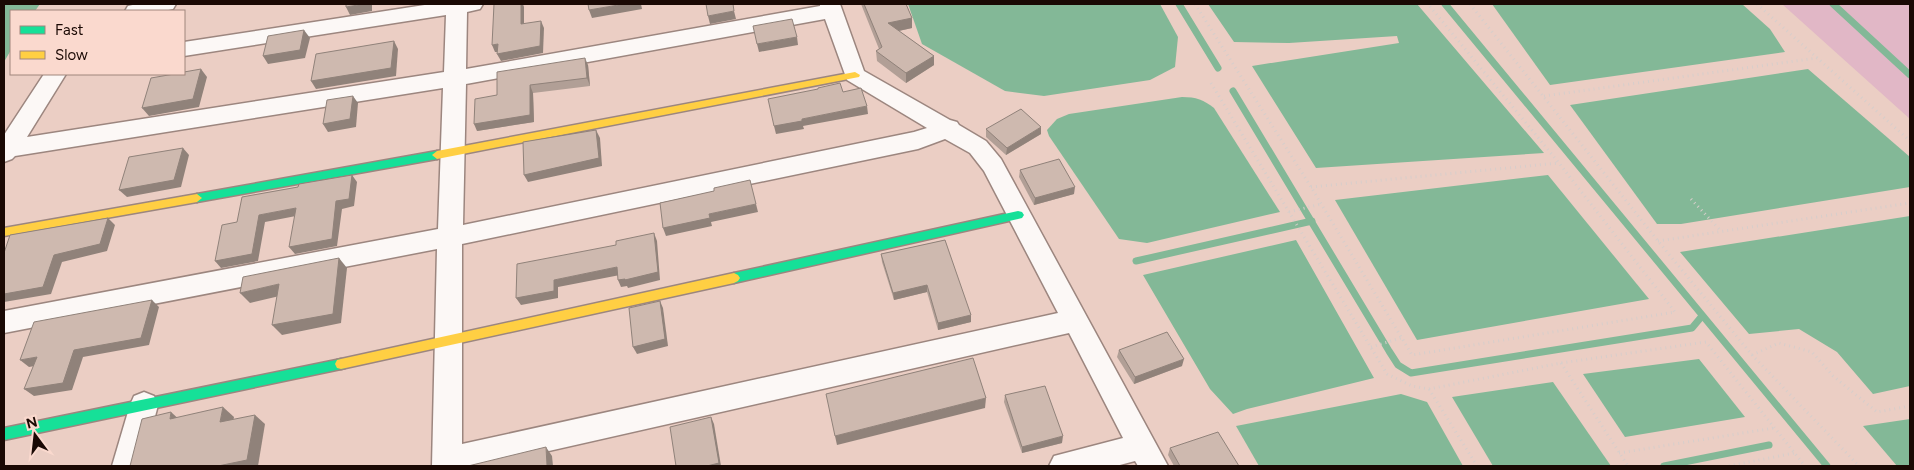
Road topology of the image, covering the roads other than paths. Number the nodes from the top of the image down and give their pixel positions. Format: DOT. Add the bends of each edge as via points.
graph roads {
  1 [pos="166,4"];
  2 [pos="463,5"];
  3 [pos="831,7"];
  4 [pos="139,10"];
  5 [pos="185,48"];
  6 [pos="54,75"];
  7 [pos="855,75"];
  8 [pos="457,78"];
  9 [pos="948,128"];
  10 [pos="6,150"];
  11 [pos="453,152"];
  12 [pos="1018,215"];
  13 [pos="4,232"];
  14 [pos="450,237"];
  15 [pos="1074,321"];
  16 [pos="4,322"];
  17 [pos="449,342"];
  18 [pos="144,405"];
  19 [pos="4,434"];
  20 [pos="1148,456"];
  21 [pos="447,464"];
  22 [pos="127,466"];
  23 [pos="1064,466"];
  1 -- 4 [label="street"];
  2 -- 5 [label="street"];
  2 -- 8 [label="street"];
  3 -- 7 [label="street"];
  3 -- 8 [label="street"];
  6 -- 10 [label="street"];
  7 -- 9 [label="street"];
  7 -- 11 [label="street"];
  8 -- 10 [label="street"];
  8 -- 11 [label="street"];
  9 -- 12 [label="street" via="978,147 988,159"];
  9 -- 14 [label="street" via="918,140"];
  11 -- 13 [label="street"];
  11 -- 14 [label="street"];
  12 -- 15 [label="street"];
  12 -- 17 [label="street"];
  14 -- 16 [label="street"];
  14 -- 17 [label="street"];
  15 -- 20 [label="street"];
  15 -- 21 [label="street"];
  17 -- 18 [label="street"];
  17 -- 21 [label="street"];
  18 -- 19 [label="street"];
  18 -- 22 [label="street"];
  20 -- 23 [label="street"];
}
